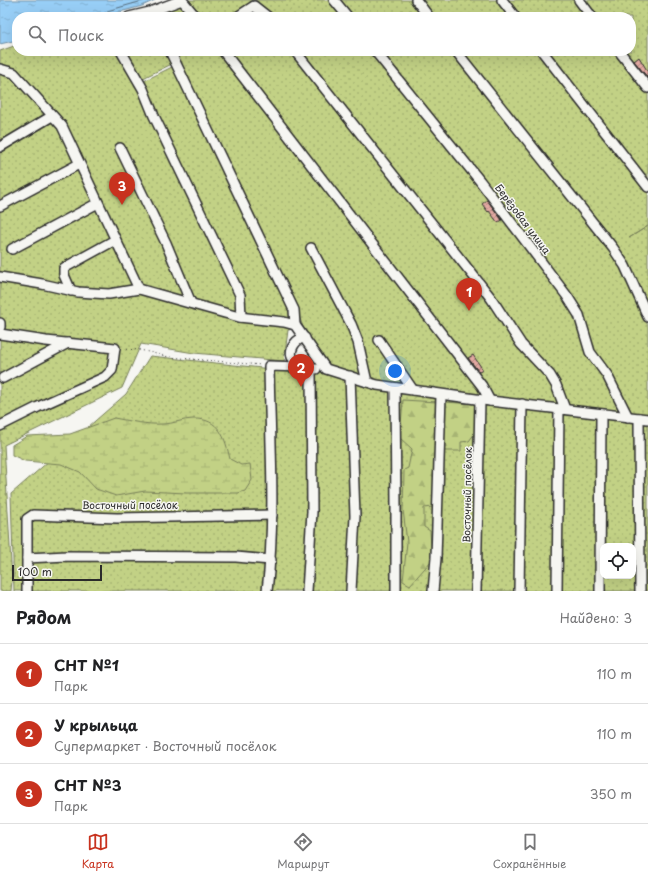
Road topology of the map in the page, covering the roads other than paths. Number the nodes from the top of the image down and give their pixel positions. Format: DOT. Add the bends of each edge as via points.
graph roads {
  1 [pos="182,0"];
  2 [pos="334,0"];
  3 [pos="416,0"];
  4 [pos="502,0"];
  5 [pos="579,0"];
  6 [pos="156,12"];
  7 [pos="192,12"];
  8 [pos="245,12"];
  9 [pos="262,12"];
  10 [pos="344,12"];
  11 [pos="426,12"];
  12 [pos="511,12"];
  13 [pos="588,12"];
  14 [pos="124,56"];
  15 [pos="172,56"];
  16 [pos="228,56"];
  17 [pos="299,56"];
  18 [pos="379,56"];
  19 [pos="460,56"];
  20 [pos="546,56"];
  21 [pos="623,56"];
  22 [pos="0,69"];
  23 [pos="648,88"];
  24 [pos="52,116"];
  25 [pos="0,147"];
  26 [pos="120,148"];
  27 [pos="79,164"];
  28 [pos="648,187"];
  29 [pos="98,203"];
  30 [pos="0,206"];
  31 [pos="115,240"];
  32 [pos="310,248"];
  33 [pos="12,249"];
  34 [pos="0,278"];
  35 [pos="139,289"];
  36 [pos="71,291"];
  37 [pos="192,303"];
  38 [pos="240,317"];
  39 [pos="648,318"];
  40 [pos="0,324"];
  41 [pos="295,325"];
  42 [pos="0,328"];
  43 [pos="0,334"];
  44 [pos="305,338"];
  45 [pos="379,340"];
  46 [pos="68,343"];
  47 [pos="306,368"];
  48 [pos="326,368"];
  49 [pos="350,376"];
  50 [pos="3,378"];
  51 [pos="367,382"];
  52 [pos="395,388"];
  53 [pos="413,390"];
  54 [pos="441,395"];
  55 [pos="480,400"];
  56 [pos="490,401"];
  57 [pos="522,404"];
  58 [pos="562,409"];
  59 [pos="601,414"];
  60 [pos="628,417"];
  61 [pos="644,419"];
  62 [pos="0,426"];
  63 [pos="272,515"];
  64 [pos="27,558"];
  65 [pos="271,560"];
  66 [pos="27,591"];
  67 [pos="267,591"];
  68 [pos="308,591"];
  69 [pos="351,591"];
  70 [pos="396,591"];
  71 [pos="433,591"];
  72 [pos="476,591"];
  73 [pos="519,591"];
  74 [pos="557,591"];
  75 [pos="600,591"];
  76 [pos="640,591"];
  1 -- 6 [label="street"];
  1 -- 7 [label="street"];
  2 -- 10 [label="street"];
  3 -- 11 [label="street"];
  4 -- 12 [label="street"];
  5 -- 13 [label="street"];
  8 -- 9 [label="street" via="254,6"];
  14 -- 38 [label="street" via="143,89 240,296"];
  15 -- 41 [label="street" via="294,310"];
  16 -- 56 [label="street" via="482,386"];
  17 -- 58 [label="street" via="491,298 521,344 550,375 556,385"];
  18 -- 60 [label="street, Берёзовая улица" via="480,181 567,296 579,315 590,352 606,375"];
  19 -- 39 [label="street" via="613,248 625,266"];
  20 -- 28 [label="street"];
  21 -- 23 [label="street"];
  22 -- 24 [label="street" via="14,73"];
  24 -- 25 [label="street"];
  24 -- 27 [label="street" via="62,126"];
  26 -- 37 [label="street"];
  27 -- 29 [label="street"];
  27 -- 30 [label="street"];
  29 -- 31 [label="street"];
  29 -- 33 [label="street"];
  31 -- 35 [label="street"];
  31 -- 36 [label="street" via="64,268 64,275"];
  32 -- 51 [label="street" via="351,324"];
  34 -- 36 [label="street"];
  35 -- 36 [label="street" via="109,294"];
  35 -- 37 [label="street"];
  37 -- 38 [label="street"];
  38 -- 41 [label="street"];
  40 -- 42 [label="street"];
  41 -- 44 [label="street"];
  43 -- 46 [label="street"];
  44 -- 47 [label="street" via="297,340 292,353 293,358"];
  44 -- 48 [label="street"];
  45 -- 53 [label="street"];
  46 -- 50 [label="street"];
  46 -- 62 [label="street" via="115,348 112,370 105,377"];
  47 -- 48 [label="street"];
  47 -- 63 [label="street" via="269,366"];
  47 -- 68 [label="street" via="312,512"];
  48 -- 49 [label="street"];
  49 -- 51 [label="street"];
  49 -- 69 [label="street" via="355,516"];
  51 -- 52 [label="street"];
  52 -- 53 [label="street"];
  52 -- 70 [label="street"];
  53 -- 54 [label="street"];
  54 -- 55 [label="street"];
  54 -- 71 [label="street"];
  55 -- 56 [label="street"];
  55 -- 72 [label="street, Восточный посёлок"];
  56 -- 57 [label="street"];
  57 -- 58 [label="street"];
  57 -- 73 [label="street"];
  58 -- 59 [label="street"];
  58 -- 74 [label="street"];
  59 -- 60 [label="street"];
  59 -- 75 [label="street"];
  60 -- 61 [label="street"];
  61 -- 76 [label="street"];
  63 -- 64 [label="street, Восточный посёлок" via="117,518 33,515 27,519"];
  63 -- 65 [label="street"];
  64 -- 65 [label="street" via="236,557"];
  64 -- 66 [label="street, Восточный посёлок"];
  65 -- 67 [label="street"];
}
